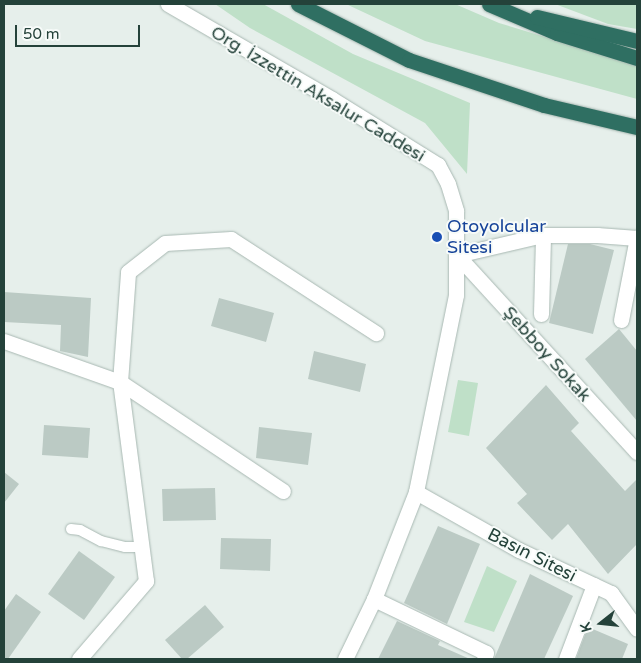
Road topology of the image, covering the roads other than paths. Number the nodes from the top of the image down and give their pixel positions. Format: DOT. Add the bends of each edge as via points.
graph roads {
  1 [pos="168,4"];
  2 [pos="298,4"];
  3 [pos="489,4"];
  4 [pos="514,15"];
  5 [pos="637,41"];
  6 [pos="637,58"];
  7 [pos="637,127"];
  8 [pos="543,235"];
  9 [pos="637,238"];
  10 [pos="457,255"];
  11 [pos="540,314"];
  12 [pos="621,320"];
  13 [pos="376,333"];
  14 [pos="4,341"];
  15 [pos="120,382"];
  16 [pos="637,452"];
  17 [pos="283,491"];
  18 [pos="416,492"];
  19 [pos="71,529"];
  20 [pos="141,547"];
  21 [pos="594,586"];
  22 [pos="374,599"];
  23 [pos="637,630"];
  24 [pos="79,659"];
  25 [pos="345,659"];
  26 [pos="484,659"];
  27 [pos="566,659"];
  1 -- 10 [label="street, Org. İzzettin Aksalur Caddesi" via="438,165 456,211"];
  2 -- 7 [label="highway" via="417,63 544,105"];
  3 -- 4 [label="highway"];
  4 -- 5 [label="highway" via="539,17"];
  4 -- 6 [label="highway" via="557,33"];
  8 -- 9 [label="street" via="597,234"];
  8 -- 10 [label="street"];
  8 -- 11 [label="street"];
  9 -- 12 [label="street"];
  10 -- 16 [label="street, Şebboy Sokak"];
  10 -- 18 [label="street, Org. İzzettin Aksalur Caddesi" via="456,295"];
  13 -- 15 [label="street" via="231,239 165,243 128,272"];
  14 -- 15 [label="street"];
  15 -- 17 [label="street"];
  15 -- 20 [label="street"];
  18 -- 21 [label="street, Basın Sitesi" via="519,550"];
  18 -- 22 [label="street, Org. İzzettin Aksalur Caddesi"];
  19 -- 20 [label="lane" via="101,541"];
  20 -- 24 [label="street" via="146,581"];
  21 -- 23 [label="street, Basın Sitesi" via="611,593"];
  21 -- 27 [label="street"];
  22 -- 25 [label="street, Org. İzzettin Aksalur Caddesi"];
  22 -- 26 [label="street" via="486,653"];
}
